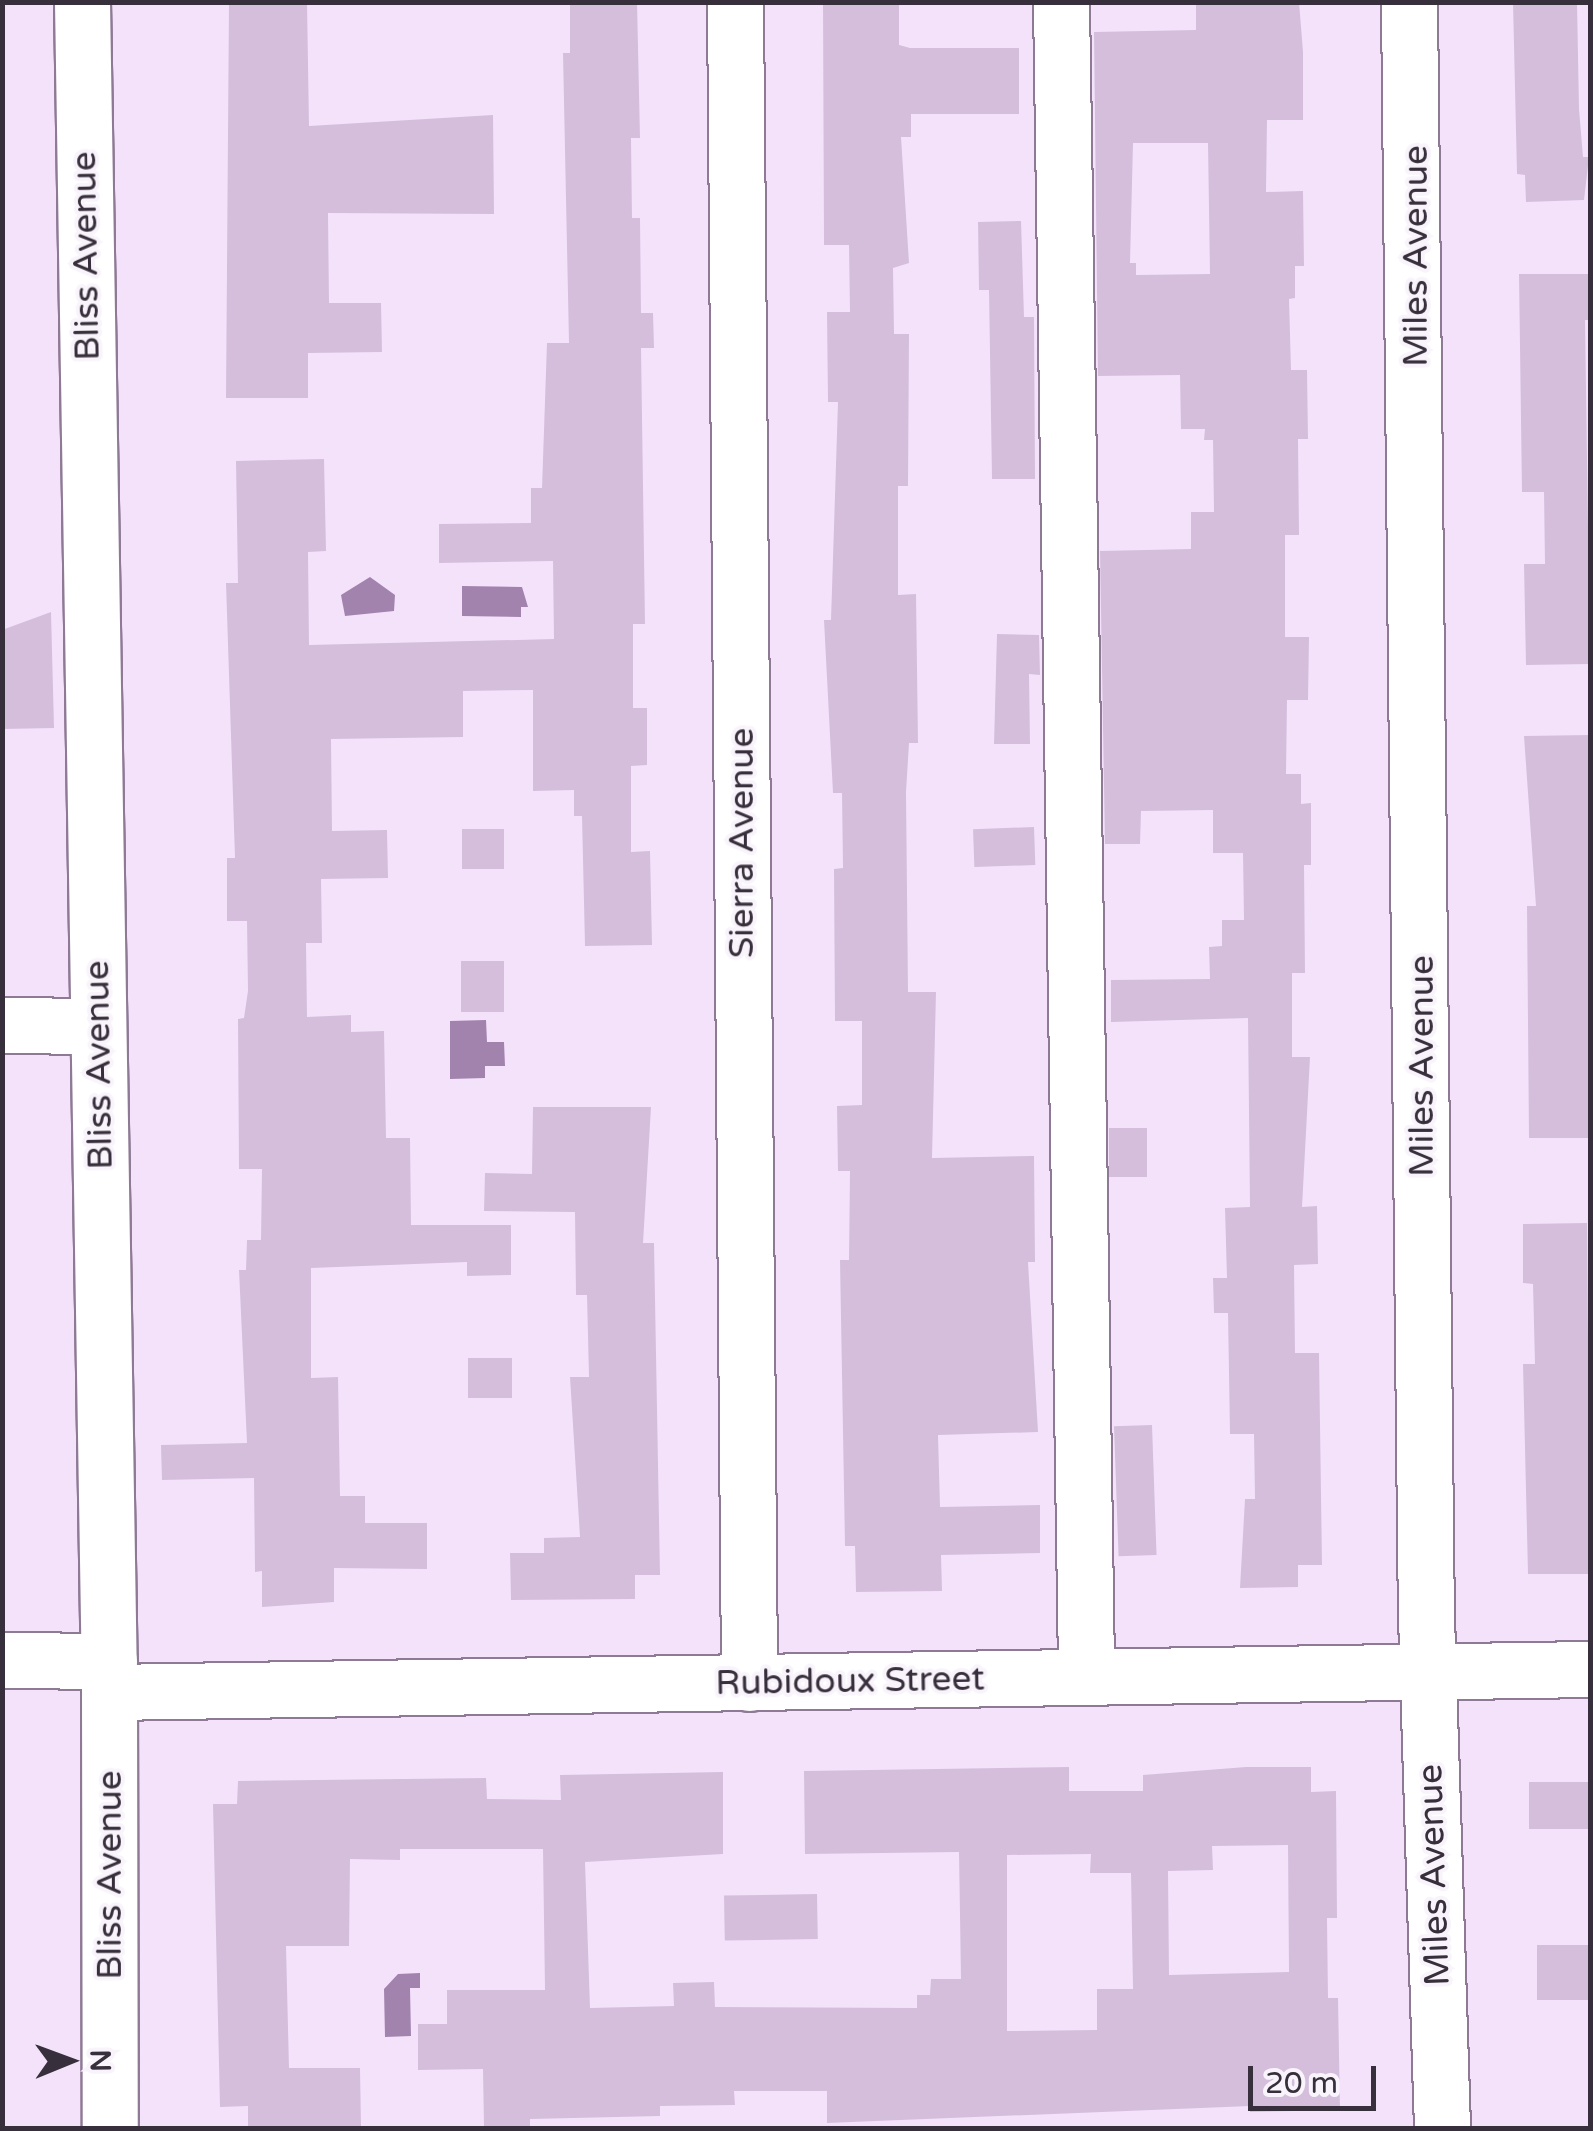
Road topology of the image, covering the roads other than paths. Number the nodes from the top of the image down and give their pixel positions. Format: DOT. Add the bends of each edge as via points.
graph roads {
  1 [pos="82,2"];
  2 [pos="735,2"];
  3 [pos="1061,2"];
  4 [pos="1409,2"];
  5 [pos="2,1025"];
  6 [pos="98,1026"];
  7 [pos="2,1660"];
  8 [pos="1590,1669"];
  9 [pos="1428,1671"];
  10 [pos="1086,1675"];
  11 [pos="109,1677"];
  12 [pos="748,1683"];
  13 [pos="110,2128"];
  14 [pos="1442,2128"];
  1 -- 6 [label="street, Bliss Avenue"];
  2 -- 12 [label="street, Sierra Avenue"];
  3 -- 10 [label="street"];
  4 -- 9 [label="street, Miles Avenue"];
  5 -- 6 [label="street"];
  6 -- 11 [label="street, Bliss Avenue"];
  7 -- 11 [label="street, Rubidoux Street"];
  8 -- 9 [label="street, Rubidoux Street"];
  9 -- 10 [label="street, Rubidoux Street"];
  9 -- 14 [label="street, Miles Avenue"];
  10 -- 12 [label="street, Rubidoux Street"];
  11 -- 12 [label="street, Rubidoux Street"];
  11 -- 13 [label="street, Bliss Avenue"];
}
